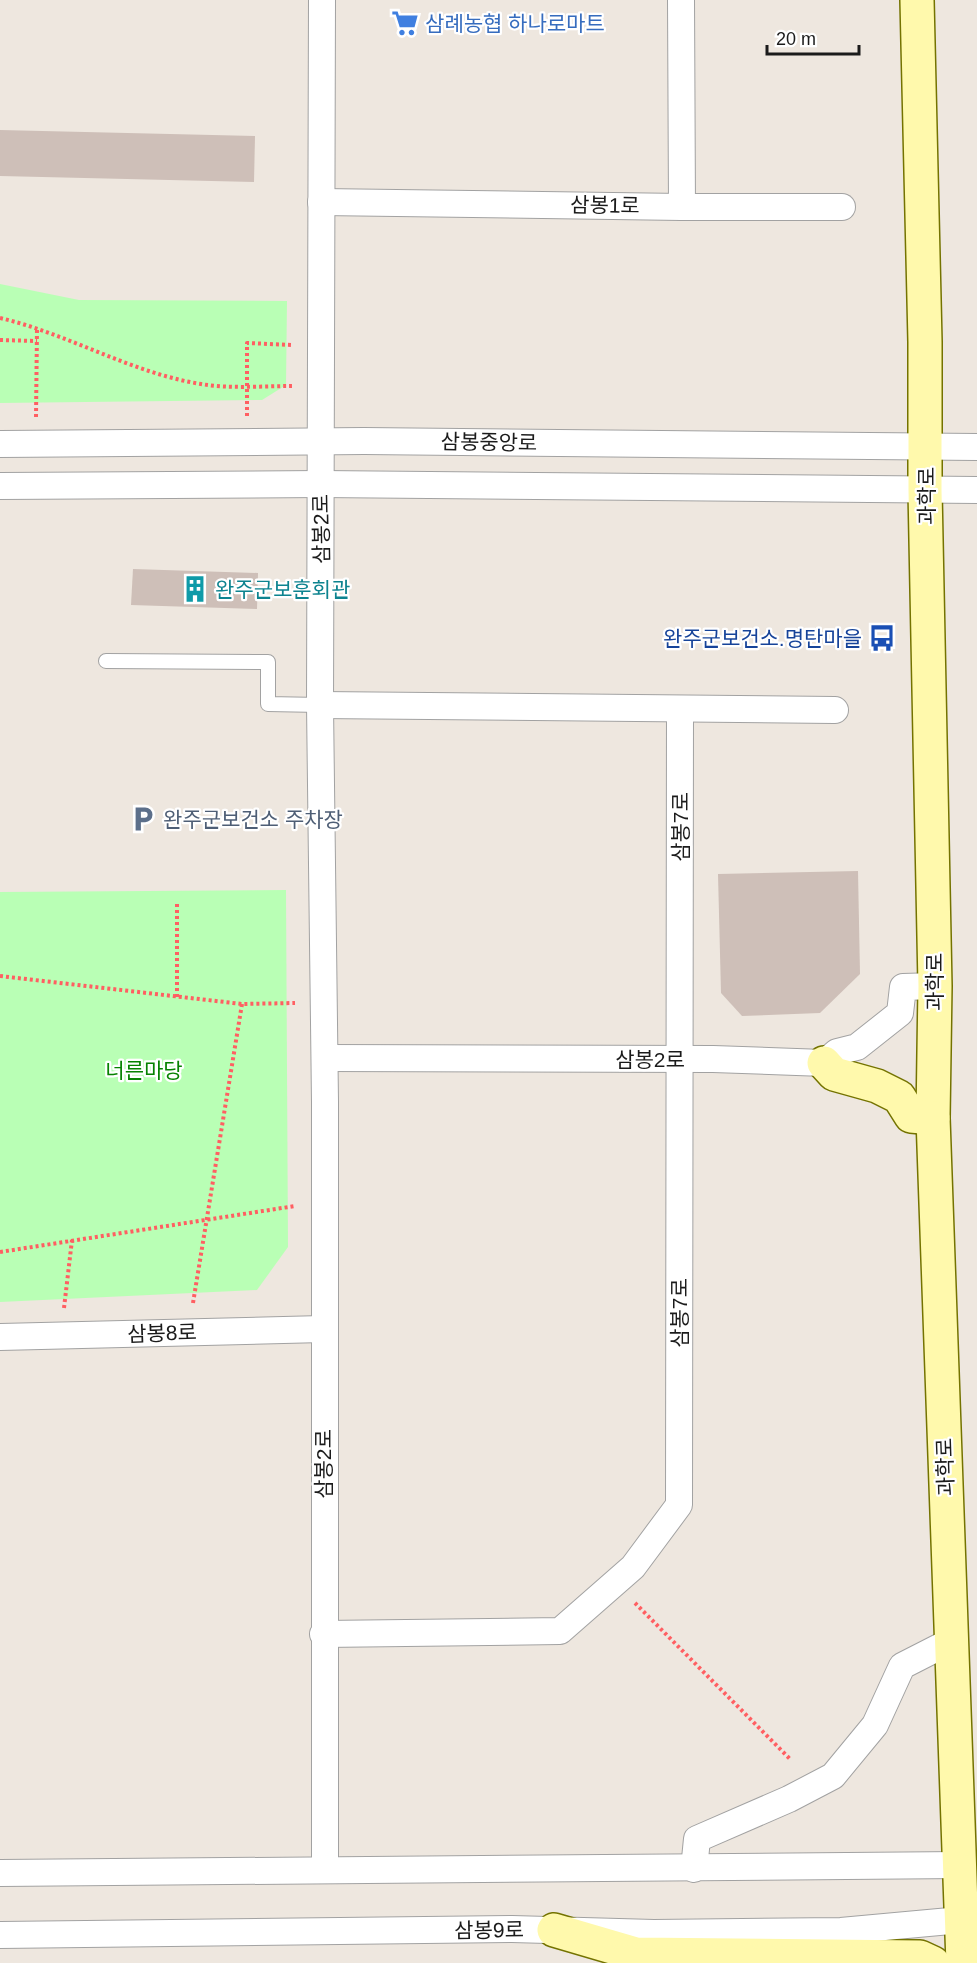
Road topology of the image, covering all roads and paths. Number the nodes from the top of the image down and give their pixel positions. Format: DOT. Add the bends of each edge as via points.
graph roads {
  1 [pos="322,0"];
  2 [pos="681,0"];
  3 [pos="917,0"];
  4 [pos="321,202"];
  5 [pos="682,207"];
  6 [pos="842,207"];
  7 [pos="0,318"];
  8 [pos="37,329"];
  9 [pos="0,340"];
  10 [pos="37,341"];
  11 [pos="294,345"];
  12 [pos="246,385"];
  13 [pos="293,386"];
  14 [pos="36,417"];
  15 [pos="247,417"];
  16 [pos="320,441"];
  17 [pos="0,444"];
  18 [pos="977,447"];
  19 [pos="927,448"];
  20 [pos="321,484"];
  21 [pos="0,486"];
  22 [pos="925,490"];
  23 [pos="977,490"];
  24 [pos="106,661"];
  25 [pos="320,705"];
  26 [pos="835,710"];
  27 [pos="680,711"];
  28 [pos="177,901"];
  29 [pos="0,976"];
  30 [pos="935,986"];
  31 [pos="177,997"];
  32 [pos="295,1003"];
  33 [pos="242,1004"];
  34 [pos="325,1058"];
  35 [pos="679,1059"];
  36 [pos="824,1063"];
  37 [pos="933,1118"];
  38 [pos="295,1206"];
  39 [pos="204,1220"];
  40 [pos="72,1240"];
  41 [pos="0,1252"];
  42 [pos="193,1303"];
  43 [pos="64,1308"];
  44 [pos="323,1329"];
  45 [pos="0,1337"];
  46 [pos="628,1595"];
  47 [pos="323,1634"];
  48 [pos="951,1641"];
  49 [pos="791,1760"];
  50 [pos="968,1865"];
  51 [pos="694,1869"];
  52 [pos="326,1870"];
  53 [pos="0,1873"];
  54 [pos="969,1920"];
  55 [pos="554,1930"];
  56 [pos="0,1935"];
  57 [pos="933,1963"];
  58 [pos="963,1963"];
  1 -- 4 [label="street, 삼봉2로"];
  2 -- 5 [label="street"];
  3 -- 19 [label="street, 과학로"];
  4 -- 5 [label="street, 삼봉1로"];
  4 -- 16 [label="street, 삼봉2로"];
  5 -- 6 [label="street, 삼봉1로"];
  7 -- 8 [label="path"];
  8 -- 10 [label="path"];
  8 -- 12 [label="path" via="141,369 202,384"];
  9 -- 10 [label="path"];
  10 -- 14 [label="path"];
  11 -- 12 [label="path" via="247,343"];
  12 -- 13 [label="path"];
  12 -- 15 [label="path"];
  16 -- 17 [label="street, 삼봉중앙로"];
  16 -- 19 [label="street, 삼봉중앙로"];
  16 -- 20 [label="street, 삼봉2로"];
  18 -- 19 [label="street, 삼봉중앙로"];
  19 -- 22 [label="street, 과학로"];
  20 -- 21 [label="street, 삼봉중앙로"];
  20 -- 22 [label="street, 삼봉중앙로"];
  20 -- 25 [label="street, 삼봉2로"];
  22 -- 23 [label="street, 삼봉중앙로"];
  22 -- 30 [label="street, 과학로"];
  24 -- 25 [label="lane" via="267,662 267,704"];
  25 -- 27 [label="street"];
  25 -- 34 [label="street, 삼봉2로"];
  26 -- 27 [label="street"];
  27 -- 35 [label="street, 삼봉7로"];
  28 -- 31 [label="path"];
  29 -- 31 [label="path"];
  30 -- 36 [label="street" via="903,987 900,1013 857,1047 837,1052"];
  30 -- 37 [label="street, 과학로"];
  31 -- 33 [label="path"];
  32 -- 33 [label="path"];
  33 -- 39 [label="path"];
  34 -- 35 [label="street, 삼봉2로"];
  34 -- 44 [label="street, 삼봉2로"];
  35 -- 36 [label="street, 삼봉2로"];
  35 -- 47 [label="street, 삼봉7로" via="679,1505 633,1567 560,1631"];
  36 -- 37 [label="street" via="834,1074 877,1086 899,1097 911,1116"];
  37 -- 48 [label="street, 과학로"];
  38 -- 39 [label="path"];
  39 -- 40 [label="path"];
  39 -- 42 [label="path"];
  40 -- 41 [label="path"];
  40 -- 43 [label="path"];
  44 -- 45 [label="street, 삼봉8로"];
  44 -- 47 [label="street, 삼봉2로"];
  46 -- 49 [label="path"];
  47 -- 52 [label="street, 삼봉2로"];
  48 -- 50 [label="street, 과학로"];
  48 -- 51 [label="street" via="902,1666 875,1725 833,1776 697,1839"];
  50 -- 51 [label="street"];
  50 -- 54 [label="street, 과학로"];
  51 -- 52 [label="street"];
  52 -- 53 [label="street"];
  54 -- 55 [label="street, 삼봉9로" via="841,1931"];
  54 -- 58 [label="street, 과학로"];
  55 -- 56 [label="street, 삼봉9로"];
  55 -- 57 [label="street" via="636,1953 920,1957"];
}
